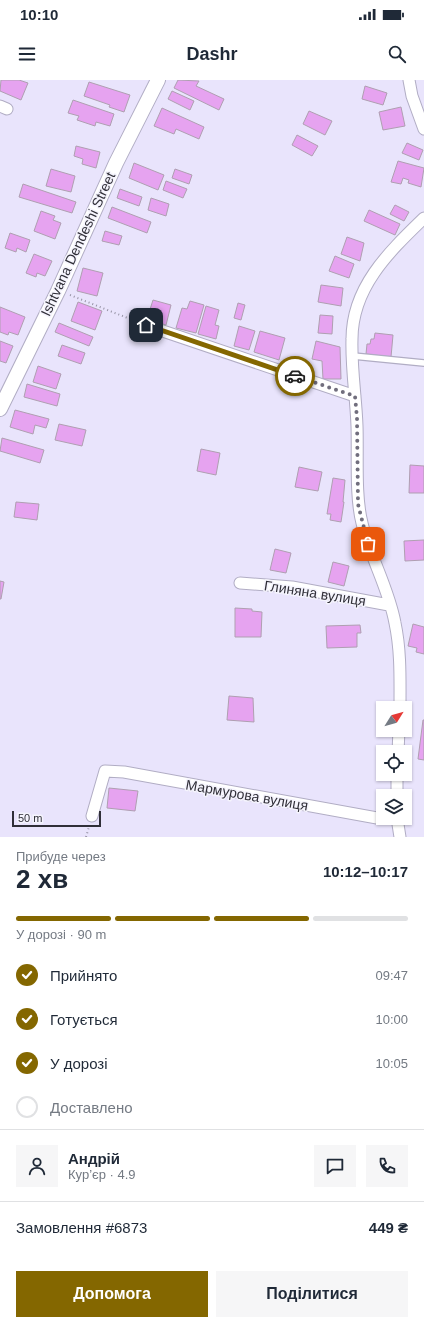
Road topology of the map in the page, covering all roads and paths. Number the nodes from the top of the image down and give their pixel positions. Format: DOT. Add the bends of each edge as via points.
graph roads {
  1 [pos="158,80"];
  2 [pos="409,80"];
  3 [pos="424,130"];
  4 [pos="424,218"];
  5 [pos="58,291"];
  6 [pos="146,325"];
  7 [pos="353,356"];
  8 [pos="424,363"];
  9 [pos="355,396"];
  10 [pos="0,409"];
  11 [pos="240,583"];
  12 [pos="389,605"];
  13 [pos="400,701"];
  14 [pos="92,816"];
  15 [pos="376,818"];
  16 [pos="398,825"];
  17 [pos="400,837"];
  1 -- 5 [label="street, Ishtvana Dendeshi Street" via="116,162"];
  2 -- 3 [label="street"];
  4 -- 7 [label="street" via="382,261 362,293 353,322"];
  5 -- 6 [label="path"];
  5 -- 10 [label="street, Ishtvana Dendeshi Street"];
  6 -- 9 [label="street"];
  7 -- 8 [label="lane"];
  7 -- 9 [label="street"];
  9 -- 12 [label="street" via="358,504 368,544"];
  11 -- 12 [label="street, Глиняна вулиця" via="292,587"];
  12 -- 13 [label="street" via="395,623"];
  14 -- 15 [label="street, Мармурова вулиця" via="106,771 124,772"];
  16 -- 17 [label="street"];
}
